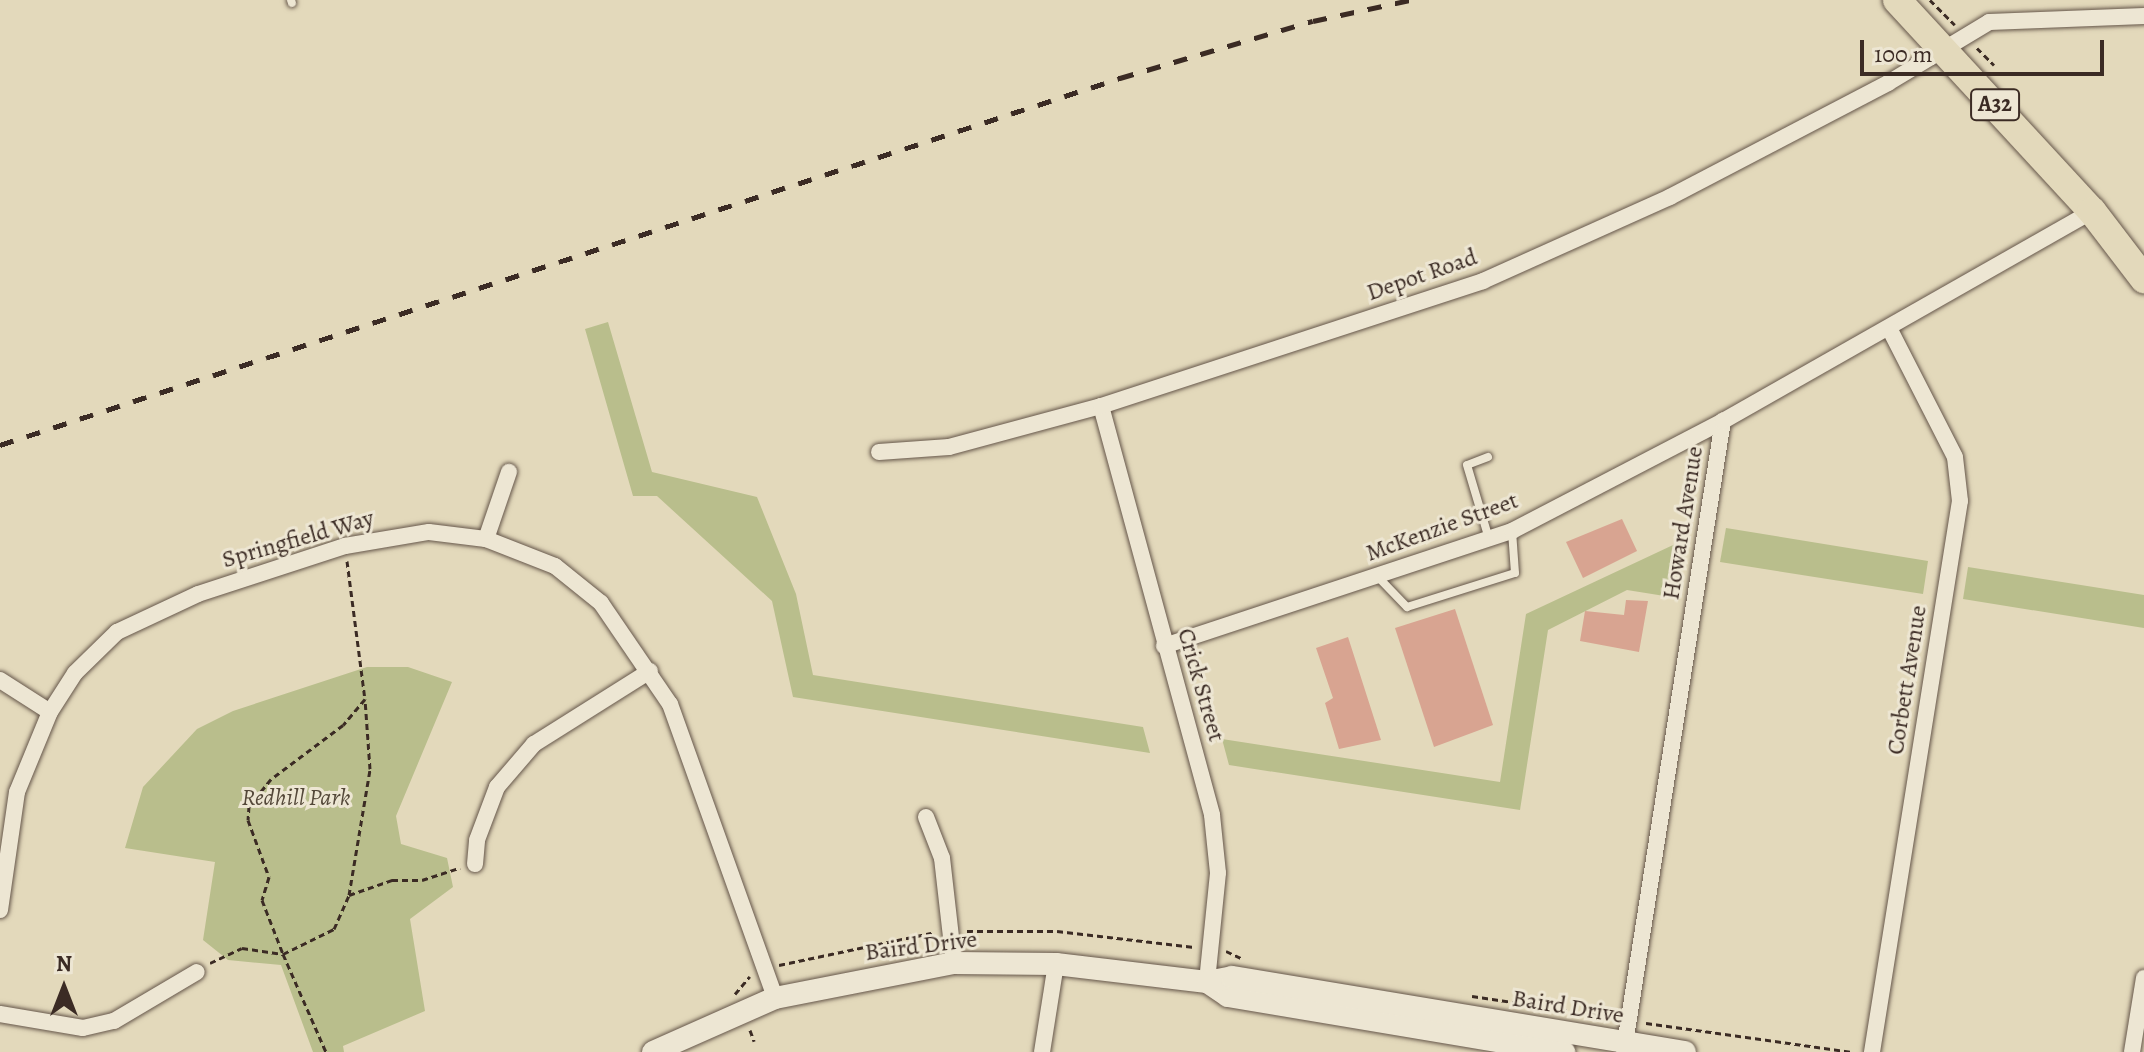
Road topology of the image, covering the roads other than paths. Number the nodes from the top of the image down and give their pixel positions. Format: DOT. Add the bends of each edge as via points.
graph roads {
  1 [pos="1897,0"];
  2 [pos="2144,16"];
  3 [pos="1945,49"];
  4 [pos="2092,211"];
  5 [pos="2144,251"];
  6 [pos="2144,279"];
  7 [pos="1890,330"];
  8 [pos="1101,406"];
  9 [pos="1723,421"];
  10 [pos="879,452"];
  11 [pos="1488,457"];
  12 [pos="509,472"];
  13 [pos="1512,531"];
  14 [pos="486,539"];
  15 [pos="1489,540"];
  16 [pos="1378,577"];
  17 [pos="1164,646"];
  18 [pos="650,671"];
  19 [pos="0,680"];
  20 [pos="50,712"];
  21 [pos="926,817"];
  22 [pos="475,864"];
  23 [pos="0,910"];
  24 [pos="954,963"];
  25 [pos="1056,964"];
  26 [pos="197,972"];
  27 [pos="2144,978"];
  28 [pos="1207,982"];
  29 [pos="775,998"];
  30 [pos="0,1014"];
  31 [pos="1624,1047"];
  32 [pos="653,1052"];
  33 [pos="1042,1052"];
  34 [pos="1564,1052"];
  35 [pos="1685,1052"];
  36 [pos="1872,1052"];
  37 [pos="2132,1052"];
  1 -- 3 [label="highway, A32"];
  2 -- 3 [label="street, Depot Road" via="2001,18"];
  3 -- 4 [label="highway, A32"];
  3 -- 8 [label="street, Depot Road" via="1670,197 1483,281"];
  4 -- 5 [label="highway, A32"];
  4 -- 6 [label="highway, A32"];
  4 -- 7 [label="street, Howard Avenue"];
  7 -- 9 [label="street, Howard Avenue"];
  7 -- 36 [label="street, Corbett Avenue" via="1955,457 1960,501"];
  8 -- 10 [label="street, Depot Road" via="949,447"];
  8 -- 17 [label="street, Crick Street"];
  9 -- 13 [label="street, McKenzie Street"];
  9 -- 31 [label="street, Howard Avenue"];
  11 -- 15 [label="lane" via="1467,465"];
  12 -- 14 [label="street"];
  13 -- 15 [label="street, McKenzie Street"];
  13 -- 16 [label="lane" via="1515,573 1407,607"];
  14 -- 18 [label="street, Springfield Way" via="555,566 601,603"];
  14 -- 20 [label="street, Springfield Way" via="429,532 345,546 198,594 117,632 75,673"];
  15 -- 16 [label="street, McKenzie Street"];
  16 -- 17 [label="street, McKenzie Street"];
  17 -- 28 [label="street, Crick Street" via="1217,846"];
  18 -- 22 [label="street" via="534,744 497,787 477,840"];
  18 -- 29 [label="street, Springfield Way" via="670,704"];
  19 -- 20 [label="street"];
  20 -- 23 [label="street, Springfield Way" via="17,792"];
  21 -- 24 [label="street" via="942,858"];
  24 -- 25 [label="street, Baird Drive"];
  24 -- 29 [label="street, Baird Drive"];
  25 -- 28 [label="street, Baird Drive"];
  25 -- 33 [label="street"];
  26 -- 30 [label="street" via="114,1021 83,1028"];
  27 -- 37 [label="street"];
  28 -- 31 [label="street, Baird Drive" via="1232,977"];
  28 -- 34 [label="street, Baird Drive" via="1228,996"];
  29 -- 32 [label="street, Baird Drive"];
  31 -- 35 [label="street, Baird Drive"];
}
